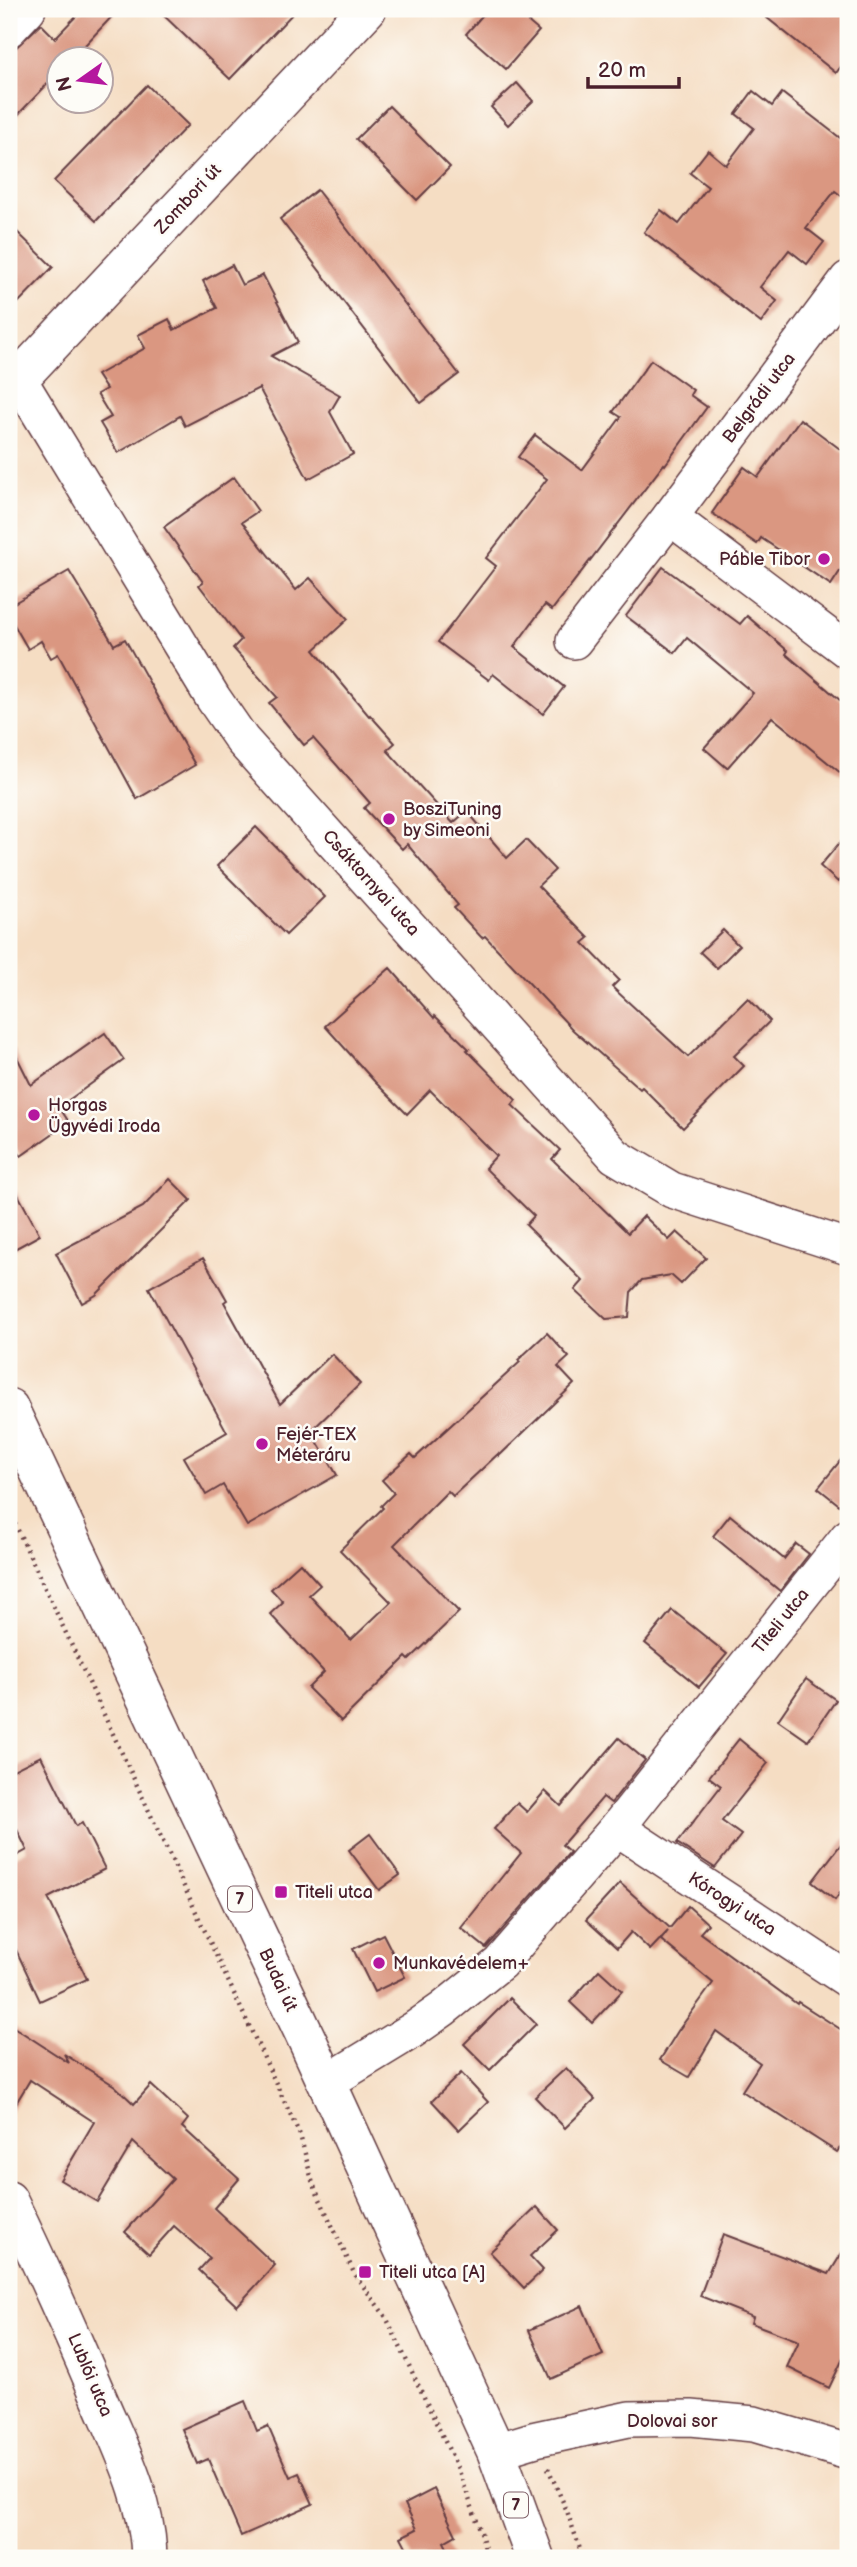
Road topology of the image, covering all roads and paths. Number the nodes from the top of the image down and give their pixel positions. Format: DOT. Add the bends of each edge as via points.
graph roads {
  1 [pos="28,9"];
  2 [pos="368,9"];
  3 [pos="9,29"];
  4 [pos="848,279"];
  5 [pos="14,384"];
  6 [pos="670,517"];
  7 [pos="574,641"];
  8 [pos="848,651"];
  9 [pos="848,1247"];
  10 [pos="9,1408"];
  11 [pos="9,1511"];
  12 [pos="848,1537"];
  13 [pos="617,1828"];
  14 [pos="848,1980"];
  15 [pos="327,2083"];
  16 [pos="9,2199"];
  17 [pos="536,2439"];
  18 [pos="496,2451"];
  19 [pos="848,2452"];
  20 [pos="149,2558"];
  21 [pos="487,2558"];
  22 [pos="535,2558"];
  23 [pos="583,2558"];
  1 -- 3 [label="street"];
  2 -- 5 [label="main road, Zombori út"];
  4 -- 6 [label="street, Belgrádi utca"];
  5 -- 9 [label="street, Csáktornyai utca" via="242,740 615,1156 672,1190"];
  6 -- 7 [label="street, Belgrádi utca"];
  6 -- 8 [label="street"];
  10 -- 15 [label="main road, Budai út / 7"];
  11 -- 21 [label="path" via="300,2135 313,2184 355,2275 386,2317 459,2471"];
  12 -- 13 [label="street, Titeli utca"];
  13 -- 14 [label="street, Kórogyi utca"];
  13 -- 15 [label="street, Titeli utca" via="499,1963 414,2030"];
  15 -- 18 [label="main road, Budai út / 7"];
  16 -- 20 [label="street, Lublói utca" via="143,2505"];
  17 -- 18 [label="street, Dolovai sor"];
  17 -- 19 [label="street, Dolovai sor" via="629,2419 691,2418 754,2424"];
  17 -- 23 [label="path"];
  18 -- 22 [label="main road, Budai út / 7"];
}
